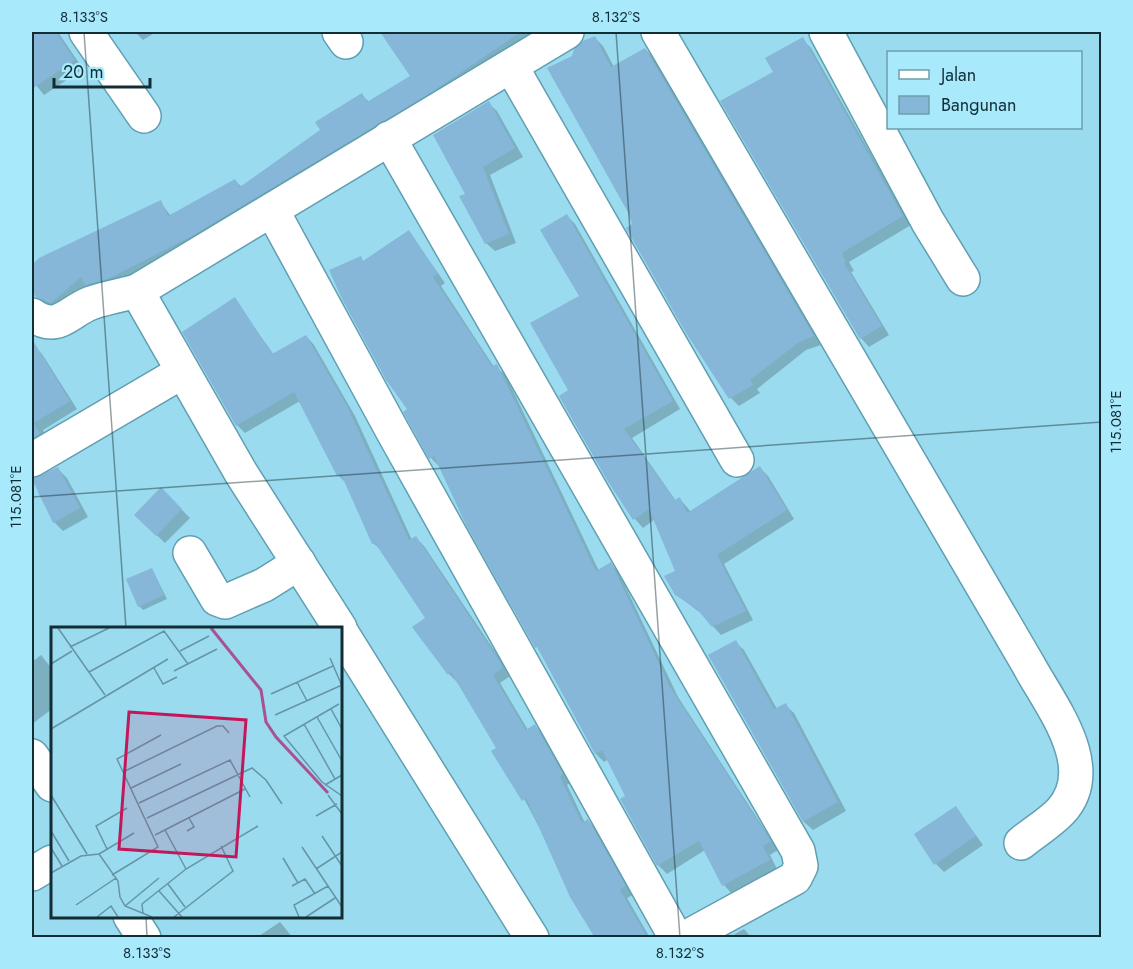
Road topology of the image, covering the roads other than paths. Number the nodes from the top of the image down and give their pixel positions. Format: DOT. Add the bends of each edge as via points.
graph roads {
  1 [pos="86,32"];
  2 [pos="567,32"];
  3 [pos="658,32"];
  4 [pos="826,32"];
  5 [pos="511,66"];
  6 [pos="144,116"];
  7 [pos="388,138"];
  8 [pos="272,210"];
  9 [pos="963,279"];
  10 [pos="137,291"];
  11 [pos="32,315"];
  12 [pos="182,372"];
  13 [pos="32,460"];
  14 [pos="737,460"];
  15 [pos="190,553"];
  16 [pos="299,563"];
  17 [pos="339,627"];
  18 [pos="342,632"];
  19 [pos="32,756"];
  20 [pos="51,784"];
  21 [pos="1021,843"];
  22 [pos="51,863"];
  23 [pos="32,874"];
  24 [pos="131,918"];
  25 [pos="144,938"];
  26 [pos="532,938"];
  27 [pos="676,938"];
  28 [pos="685,938"];
  1 -- 6 [label="street"];
  2 -- 5 [label="street"];
  3 -- 21 [label="street" via="1068,738 1077,768 1075,787 1062,811"];
  4 -- 9 [label="street"];
  5 -- 7 [label="street"];
  5 -- 14 [label="street"];
  7 -- 8 [label="street"];
  7 -- 28 [label="street" via="798,851 801,866 795,878"];
  8 -- 10 [label="street"];
  8 -- 27 [label="street"];
  10 -- 11 [label="street" via="90,303 57,322 44,323"];
  10 -- 12 [label="street"];
  12 -- 13 [label="street"];
  12 -- 16 [label="street"];
  15 -- 16 [label="street" via="217,598 225,602 264,585"];
  16 -- 17 [label="street"];
  18 -- 26 [label="street"];
  19 -- 20 [label="street"];
  22 -- 23 [label="street"];
  24 -- 25 [label="street"];
}
